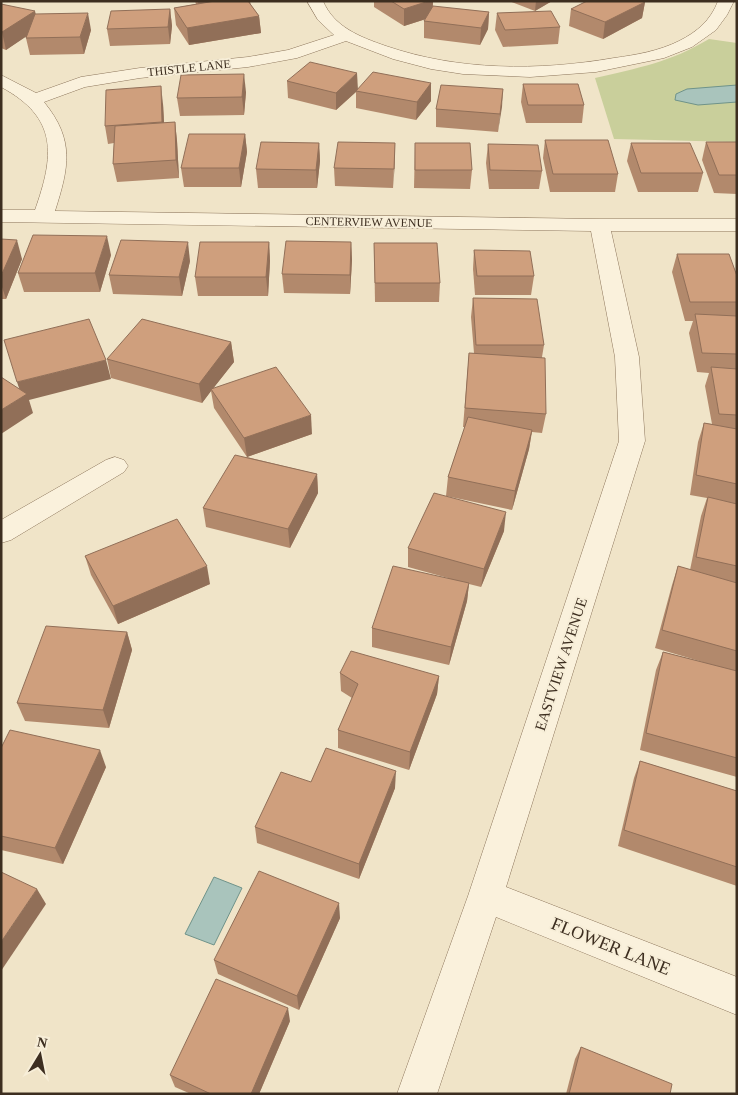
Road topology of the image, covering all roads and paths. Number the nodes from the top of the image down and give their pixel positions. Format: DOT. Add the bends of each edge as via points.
graph roads {
  1 [pos="315,1"];
  2 [pos="726,1"];
  3 [pos="346,36"];
  4 [pos="1,80"];
  5 [pos="33,100"];
  6 [pos="1,216"];
  7 [pos="43,216"];
  8 [pos="737,225"];
  9 [pos="600,226"];
  10 [pos="116,466"];
  11 [pos="1,533"];
  12 [pos="486,896"];
  13 [pos="737,996"];
  14 [pos="416,1094"];
  1 -- 3 [label="street" via="319,14"];
  2 -- 3 [label="street" via="722,14 710,28 685,44 653,56 595,68 525,72 453,69 393,56"];
  3 -- 5 [label="street, THISTLE LANE" via="291,54 248,62 140,72 81,82"];
  4 -- 5 [label="street"];
  5 -- 7 [label="street" via="52,126 60,150 57,174"];
  6 -- 7 [label="street, CENTERVIEW AVENUE"];
  7 -- 9 [label="street, CENTERVIEW AVENUE"];
  8 -- 9 [label="street, CENTERVIEW AVENUE"];
  9 -- 12 [label="street, EASTVIEW AVENUE" via="627,357 632,441"];
  10 -- 11 [label="street"];
  12 -- 13 [label="street, FLOWER LANE"];
  12 -- 14 [label="street, EASTVIEW AVENUE"];
}
